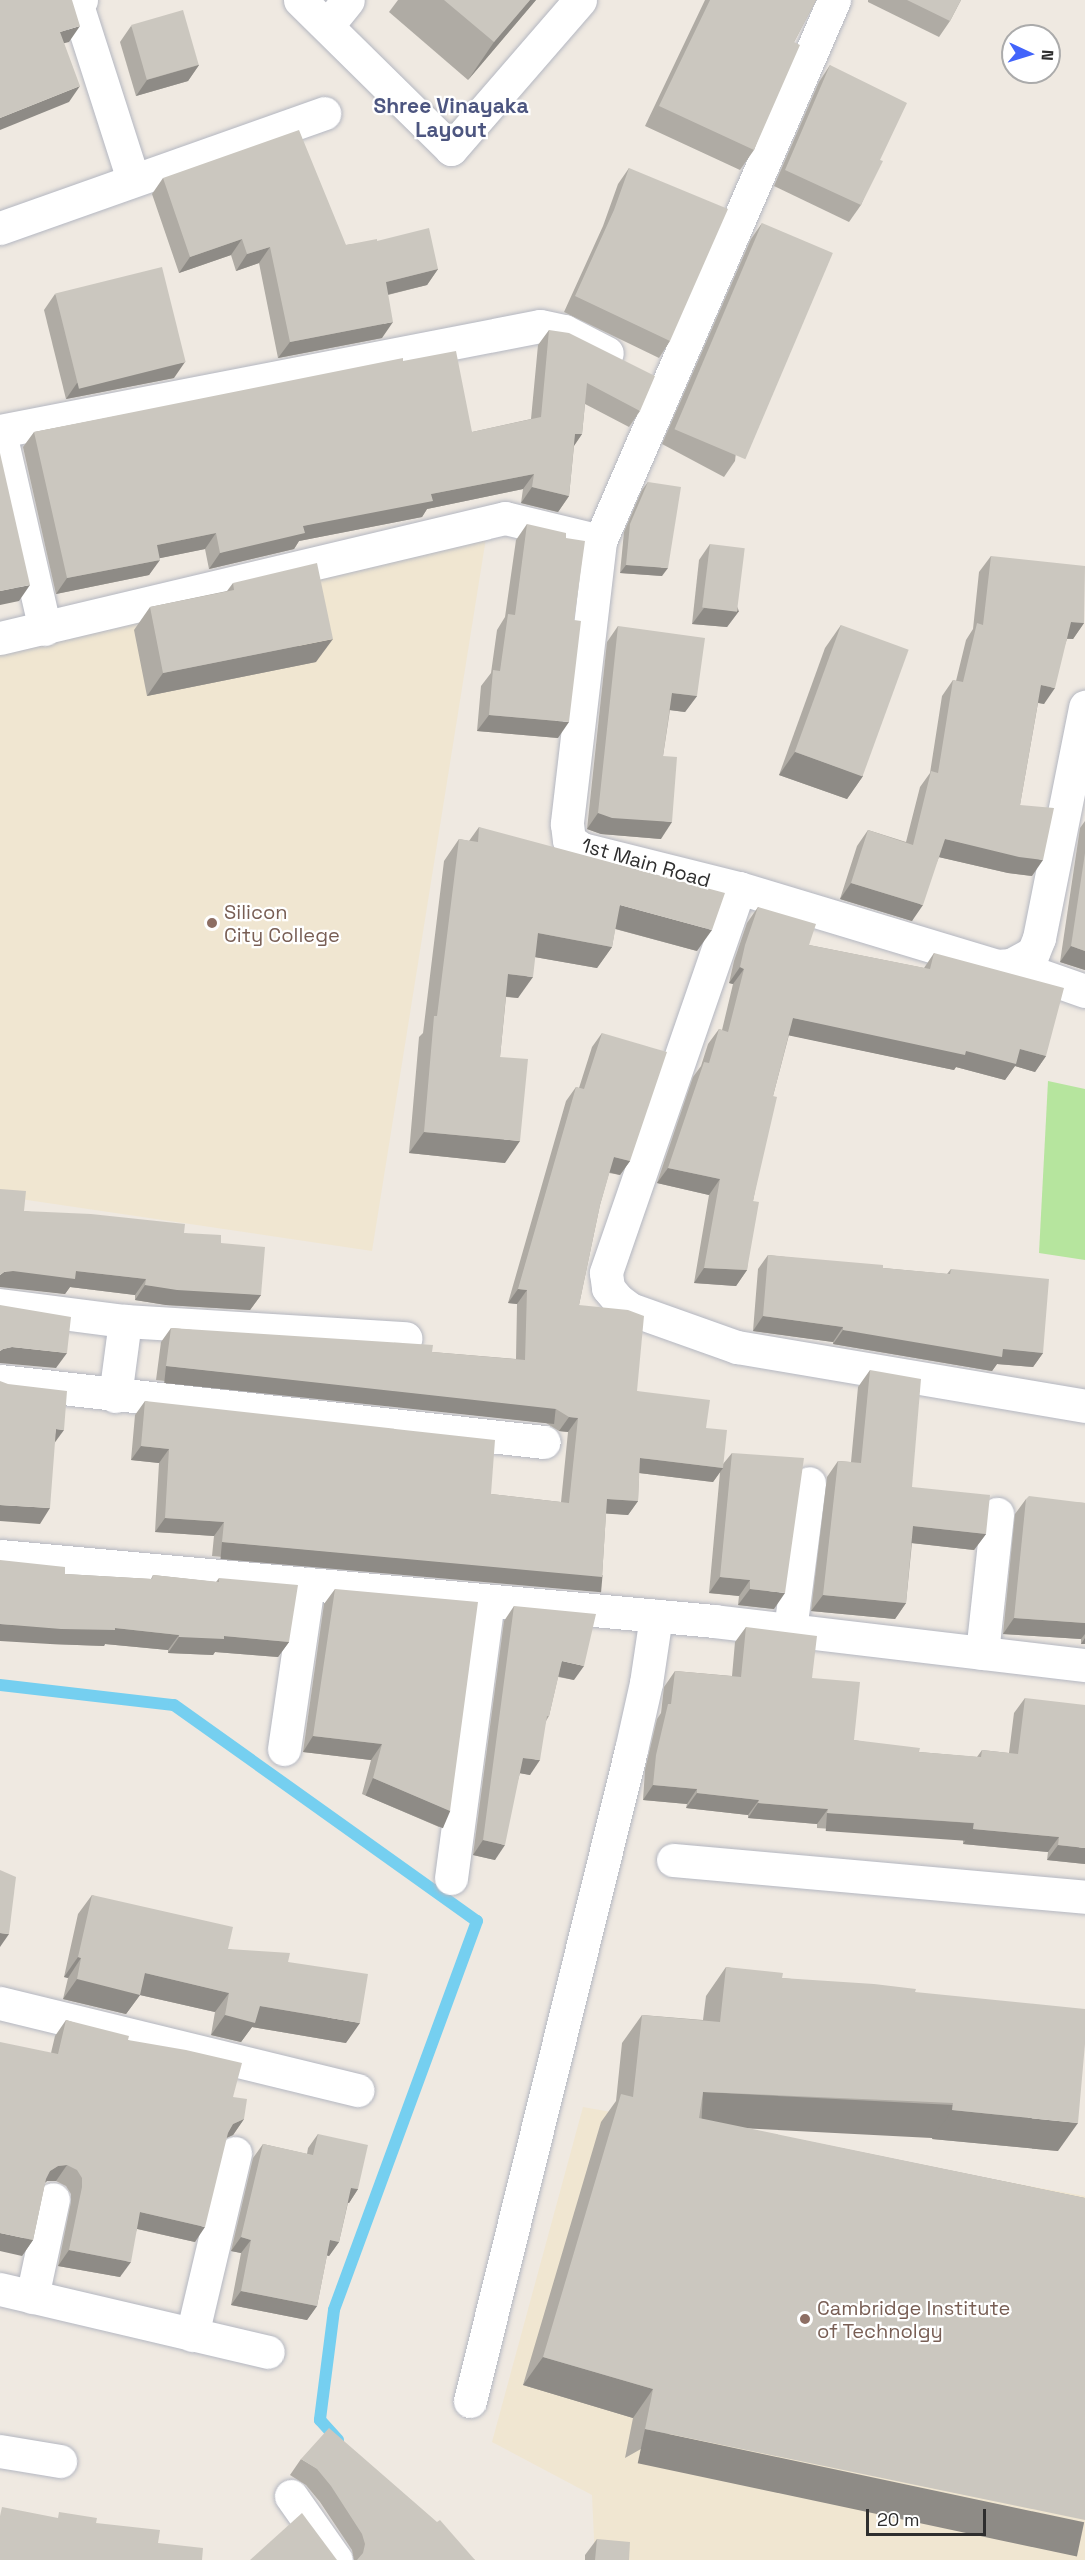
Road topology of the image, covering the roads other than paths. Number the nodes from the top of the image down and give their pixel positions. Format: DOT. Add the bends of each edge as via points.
graph roads {
  1 [pos="81,0"];
  2 [pos="300,0"];
  3 [pos="348,0"];
  4 [pos="580,0"];
  5 [pos="834,0"];
  6 [pos="327,26"];
  7 [pos="324,113"];
  8 [pos="133,180"];
  9 [pos="0,228"];
  10 [pos="649,374"];
  11 [pos="0,432"];
  12 [pos="600,541"];
  13 [pos="45,629"];
  14 [pos="0,638"];
  15 [pos="1085,707"];
  16 [pos="739,888"];
  17 [pos="1011,965"];
  18 [pos="1085,991"];
  19 [pos="0,1305"];
  20 [pos="125,1321"];
  21 [pos="405,1338"];
  22 [pos="0,1382"];
  23 [pos="115,1396"];
  24 [pos="1085,1406"];
  25 [pos="544,1442"];
  26 [pos="809,1483"];
  27 [pos="997,1514"];
  28 [pos="0,1556"];
  29 [pos="308,1584"];
  30 [pos="488,1601"];
  31 [pos="656,1616"];
  32 [pos="790,1630"];
  33 [pos="982,1653"];
  34 [pos="1085,1665"];
  35 [pos="284,1749"];
  36 [pos="673,1860"];
  37 [pos="452,1878"];
  38 [pos="1085,1897"];
  39 [pos="0,2003"];
  40 [pos="358,2090"];
  41 [pos="235,2153"];
  42 [pos="53,2199"];
  43 [pos="0,2289"];
  44 [pos="32,2297"];
  45 [pos="192,2336"];
  46 [pos="268,2352"];
  47 [pos="470,2401"];
  48 [pos="0,2451"];
  49 [pos="60,2461"];
  50 [pos="291,2496"];
  51 [pos="336,2560"];
  1 -- 8 [label="street" via="76,2"];
  2 -- 6 [label="street"];
  3 -- 6 [label="street"];
  4 -- 6 [label="street" via="451,149"];
  5 -- 10 [label="street"];
  7 -- 8 [label="street"];
  8 -- 9 [label="street"];
  10 -- 11 [label="street" via="564,332 540,326"];
  10 -- 12 [label="street"];
  11 -- 13 [label="street"];
  12 -- 13 [label="street" via="505,518"];
  12 -- 16 [label="street, 1st Main Road" via="567,824 569,840 590,852"];
  13 -- 14 [label="street"];
  15 -- 17 [label="street" via="1039,938 1033,953"];
  16 -- 17 [label="street, 1st Main Road" via="997,966"];
  16 -- 24 [label="street" via="606,1273 608,1288 630,1308 737,1347"];
  17 -- 18 [label="street, 1st Main Road"];
  19 -- 20 [label="street"];
  20 -- 21 [label="street"];
  20 -- 23 [label="street"];
  22 -- 23 [label="street"];
  23 -- 25 [label="street"];
  26 -- 32 [label="street"];
  27 -- 33 [label="street"];
  28 -- 29 [label="street"];
  29 -- 30 [label="street"];
  29 -- 35 [label="street"];
  30 -- 31 [label="street"];
  30 -- 37 [label="street"];
  31 -- 32 [label="street"];
  31 -- 47 [label="street" via="631,1750"];
  32 -- 33 [label="street"];
  33 -- 34 [label="street"];
  36 -- 38 [label="street"];
  39 -- 40 [label="street"];
  41 -- 45 [label="street"];
  42 -- 44 [label="street"];
  43 -- 44 [label="street"];
  44 -- 45 [label="street"];
  45 -- 46 [label="street"];
  48 -- 49 [label="street"];
  50 -- 51 [label="street"];
}
